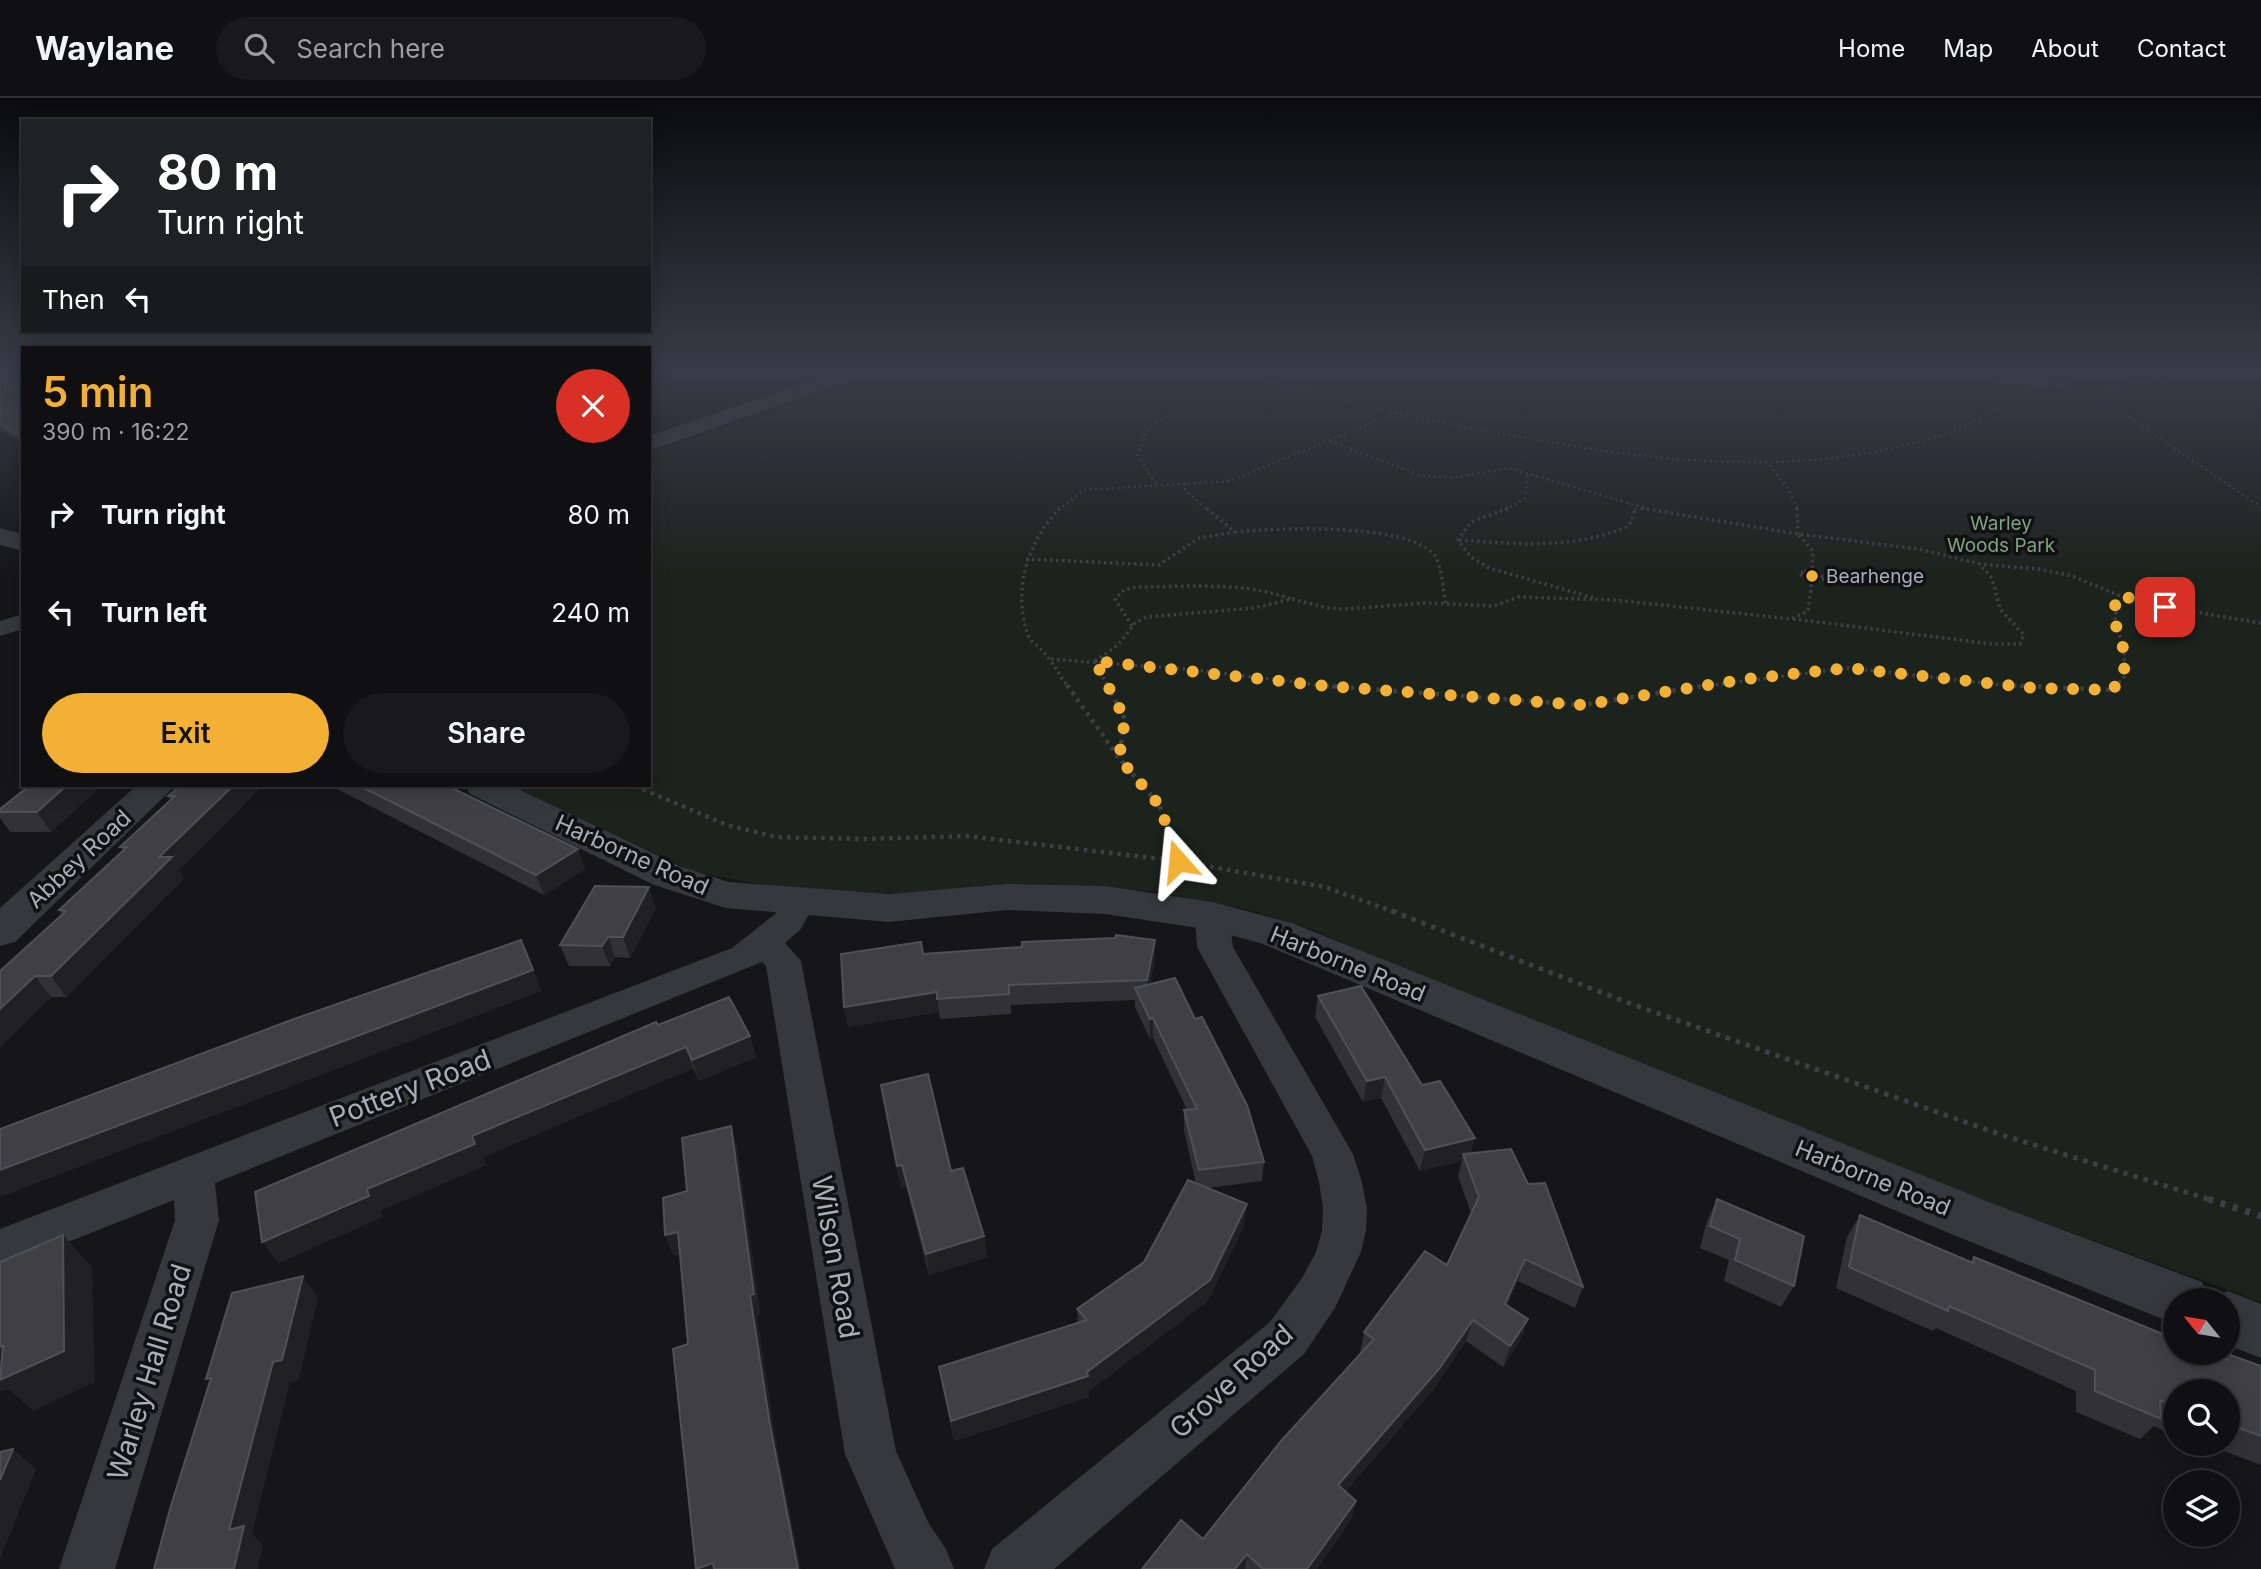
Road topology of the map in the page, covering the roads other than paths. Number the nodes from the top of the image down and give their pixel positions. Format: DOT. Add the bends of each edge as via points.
graph roads {
  1 [pos="0,536"];
  2 [pos="21,542"];
  3 [pos="21,622"];
  4 [pos="0,629"];
  5 [pos="156,787"];
  6 [pos="485,787"];
  7 [pos="800,901"];
  8 [pos="1212,916"];
  9 [pos="0,932"];
  10 [pos="763,944"];
  11 [pos="193,1173"];
  12 [pos="0,1249"];
  13 [pos="2163,1293"];
  14 [pos="2240,1323"];
  15 [pos="2261,1331"];
  16 [pos="87,1569"];
  17 [pos="926,1569"];
  18 [pos="1012,1569"];
  1 -- 2 [label="street"];
  3 -- 4 [label="street"];
  5 -- 9 [label="street, Abbey Road"];
  6 -- 7 [label="street, Harborne Road" via="668,876 726,895"];
  7 -- 8 [label="street, Harborne Road" via="889,908 1007,897 1105,900"];
  7 -- 10 [label="street, Pottery Road" via="788,922"];
  8 -- 13 [label="street, Harborne Road" via="1277,933 1962,1215"];
  8 -- 18 [label="street, Grove Road" via="1215,947 1332,1154 1347,1214 1341,1250 1322,1289 1287,1338"];
  10 -- 11 [label="street, Pottery Road" via="745,957"];
  10 -- 17 [label="street, Wilson Road" via="783,961 871,1454 910,1544"];
  11 -- 12 [label="street, Pottery Road"];
  11 -- 16 [label="street, Warley Hall Road" via="197,1220"];
  14 -- 15 [label="street"];
}
